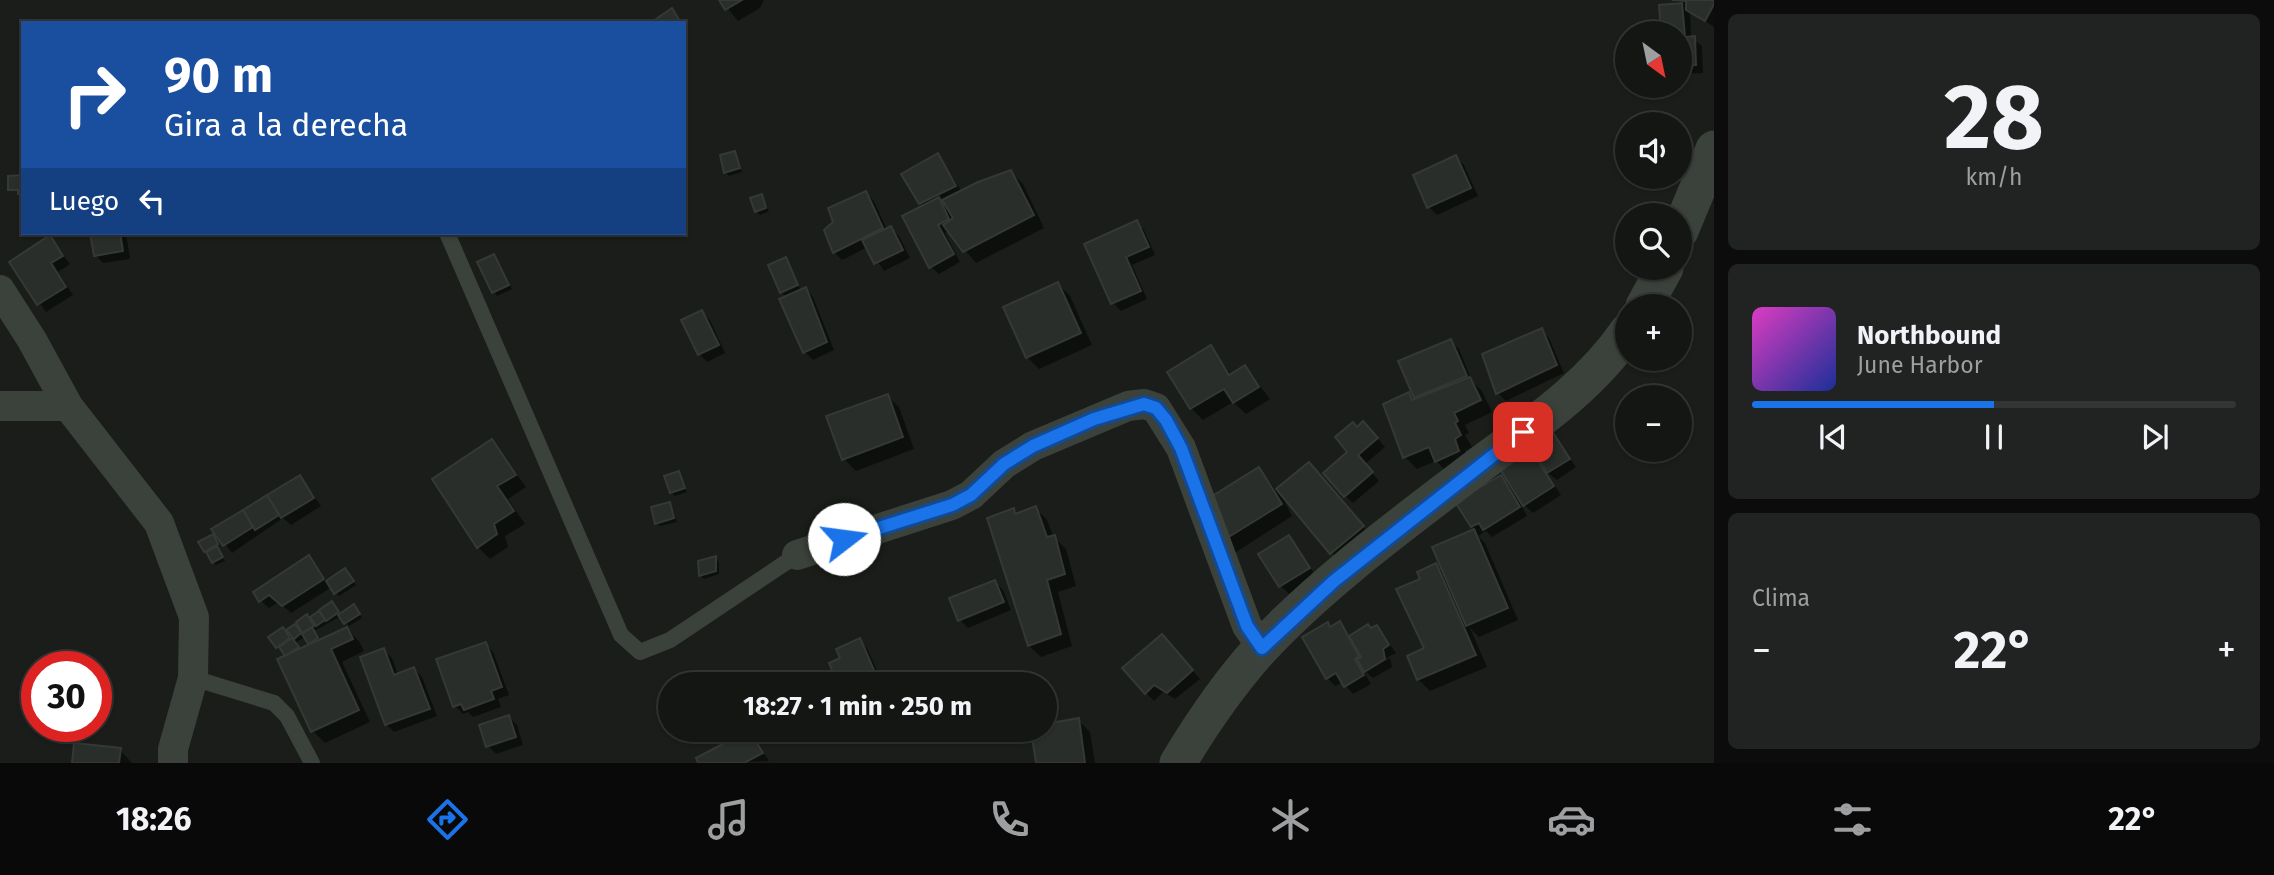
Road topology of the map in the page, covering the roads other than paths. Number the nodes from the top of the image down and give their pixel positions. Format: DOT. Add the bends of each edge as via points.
graph roads {
  1 [pos="1714,149"];
  2 [pos="1692,203"];
  3 [pos="448,235"];
  4 [pos="0,290"];
  5 [pos="1615,346"];
  6 [pos="0,406"];
  7 [pos="68,406"];
  8 [pos="797,555"];
  9 [pos="1262,648"];
  10 [pos="193,678"];
  11 [pos="173,763"];
  12 [pos="313,763"];
  13 [pos="1178,763"];
  1 -- 2 [label="street"];
  3 -- 8 [label="lane" via="575,533 621,635 631,647 640,652 670,640"];
  4 -- 7 [label="street"];
  5 -- 9 [label="street" via="1575,391 1334,581"];
  6 -- 7 [label="street"];
  7 -- 10 [label="street" via="159,523 194,617"];
  8 -- 9 [label="street" via="952,505 1033,446 1144,404 1156,408 1181,448 1247,626"];
  9 -- 13 [label="street"];
  10 -- 11 [label="street"];
  10 -- 12 [label="lane" via="274,703 287,716"];
}
